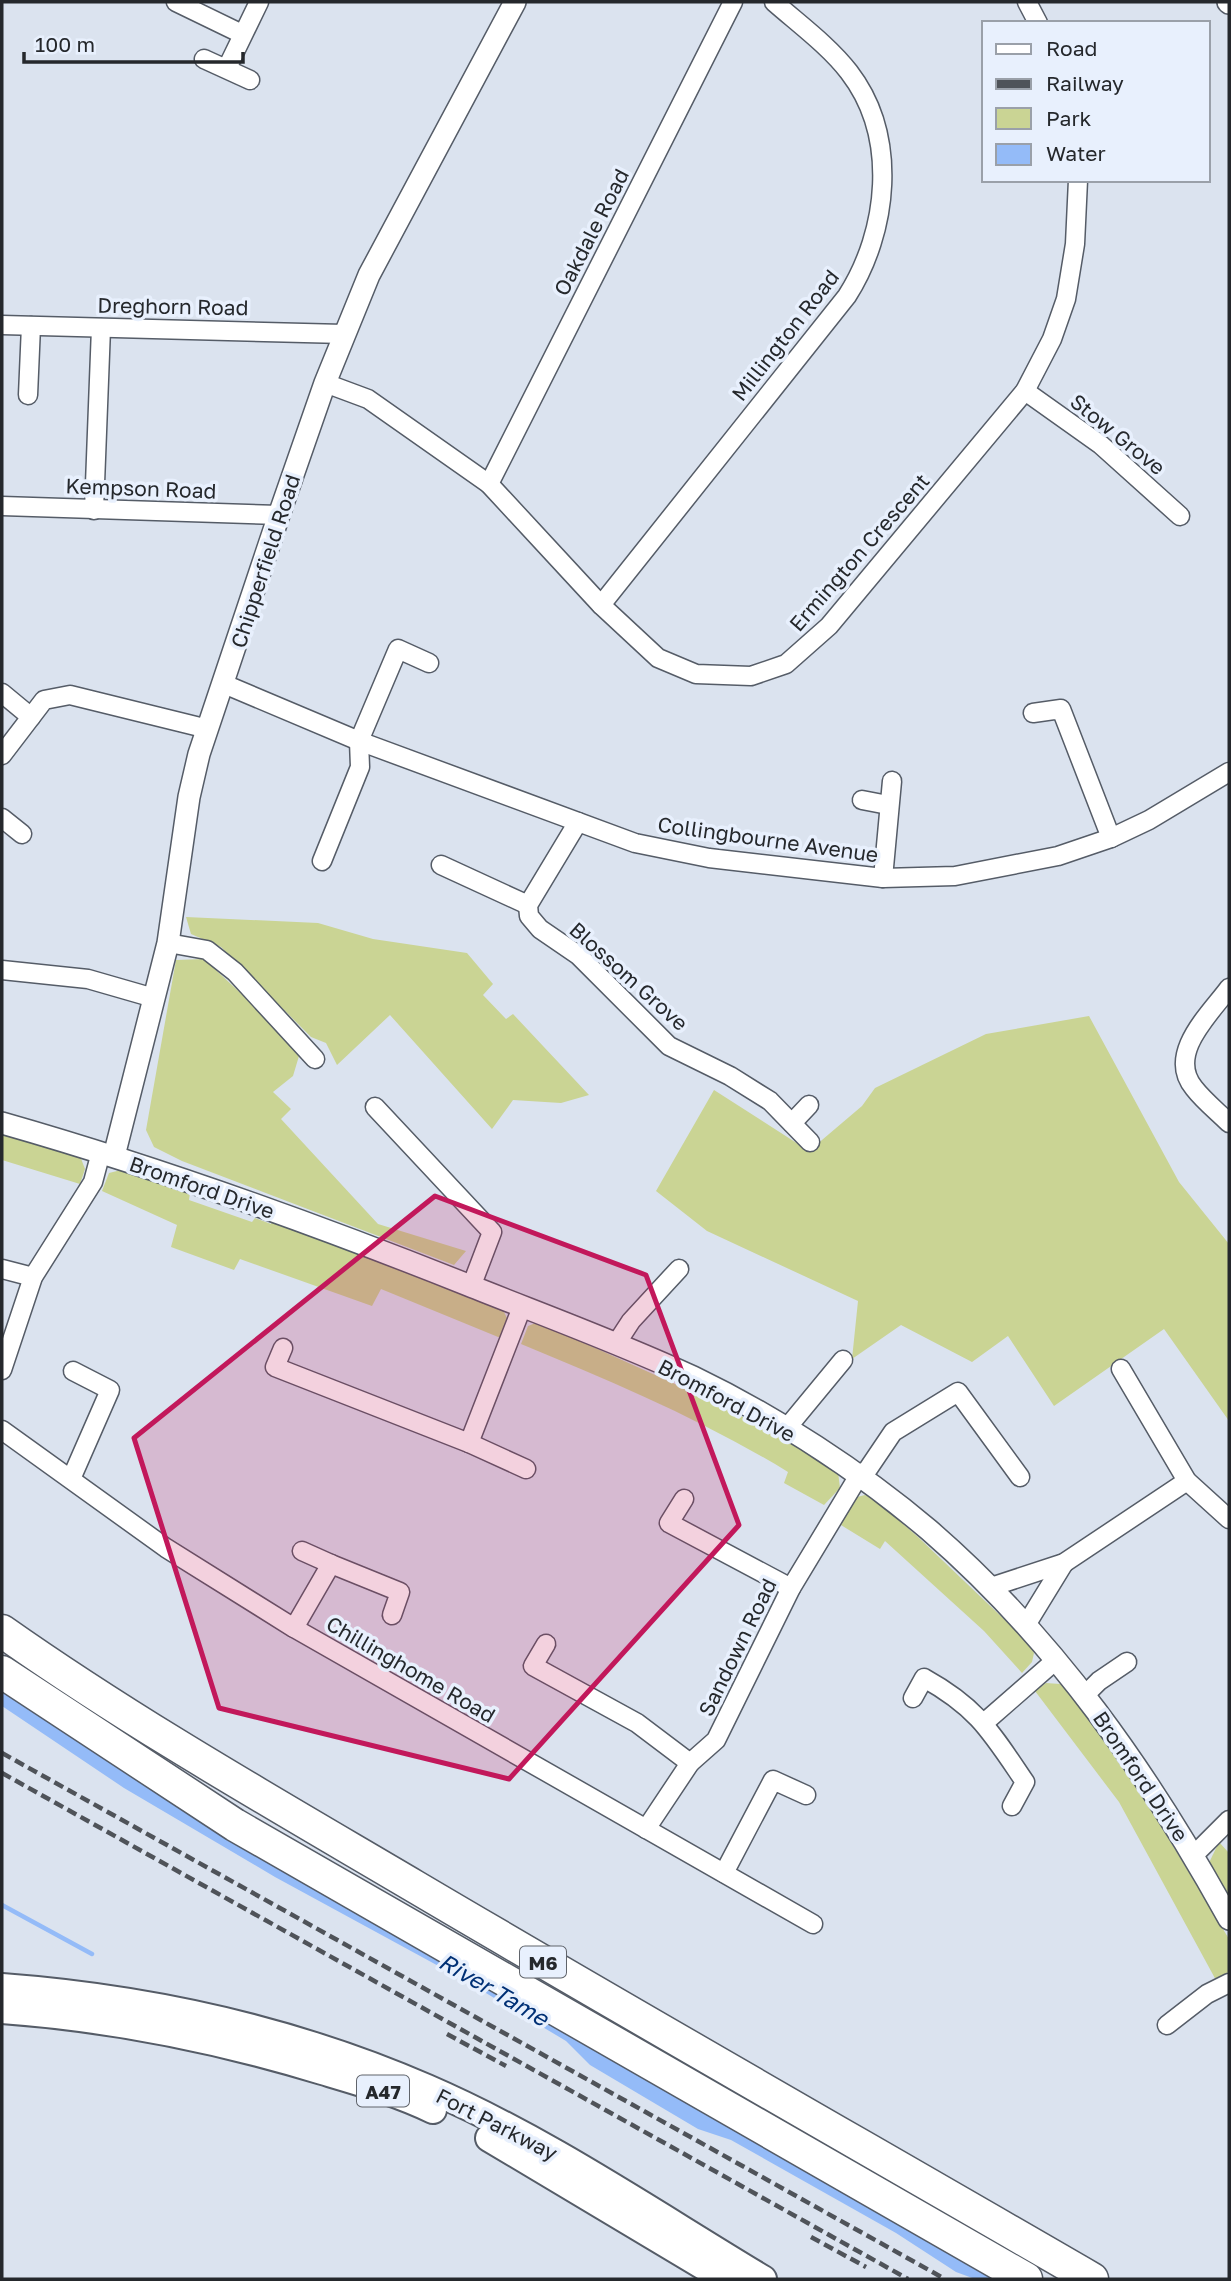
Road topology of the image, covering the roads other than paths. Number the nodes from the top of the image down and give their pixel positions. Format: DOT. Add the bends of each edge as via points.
graph roads {
  1 [pos="176,2"];
  2 [pos="259,2"];
  3 [pos="515,2"];
  4 [pos="733,2"];
  5 [pos="774,2"];
  6 [pos="1027,2"];
  7 [pos="1037,21"];
  8 [pos="242,34"];
  9 [pos="204,58"];
  10 [pos="227,68"];
  11 [pos="250,80"];
  12 [pos="1078,182"];
  13 [pos="2,325"];
  14 [pos="31,326"];
  15 [pos="101,328"];
  16 [pos="344,334"];
  17 [pos="325,383"];
  18 [pos="1025,391"];
  19 [pos="28,395"];
  20 [pos="489,484"];
  21 [pos="2,506"];
  22 [pos="94,510"];
  23 [pos="279,514"];
  24 [pos="1180,516"];
  25 [pos="601,605"];
  26 [pos="429,663"];
  27 [pos="223,684"];
  28 [pos="2,693"];
  29 [pos="1033,713"];
  30 [pos="32,717"];
  31 [pos="208,729"];
  32 [pos="359,741"];
  33 [pos="2,755"];
  34 [pos="1229,772"];
  35 [pos="892,780"];
  36 [pos="862,800"];
  37 [pos="888,805"];
  38 [pos="2,818"];
  39 [pos="578,822"];
  40 [pos="22,834"];
  41 [pos="1111,838"];
  42 [pos="322,861"];
  43 [pos="441,865"];
  44 [pos="883,878"];
  45 [pos="528,905"];
  46 [pos="167,943"];
  47 [pos="2,970"];
  48 [pos="1229,988"];
  49 [pos="154,998"];
  50 [pos="316,1059"];
  51 [pos="809,1105"];
  52 [pos="375,1107"];
  53 [pos="2,1123"];
  54 [pos="792,1123"];
  55 [pos="1229,1124"];
  56 [pos="810,1142"];
  57 [pos="108,1154"];
  58 [pos="2,1269"];
  59 [pos="679,1269"];
  60 [pos="33,1277"];
  61 [pos="471,1287"];
  62 [pos="522,1307"];
  63 [pos="615,1345"];
  64 [pos="283,1348"];
  65 [pos="843,1360"];
  66 [pos="1121,1368"];
  67 [pos="2,1370"];
  68 [pos="72,1371"];
  69 [pos="786,1429"];
  70 [pos="2,1430"];
  71 [pos="469,1443"];
  72 [pos="526,1469"];
  73 [pos="858,1477"];
  74 [pos="1020,1477"];
  75 [pos="71,1479"];
  76 [pos="1186,1481"];
  77 [pos="684,1499"];
  78 [pos="1229,1519"];
  79 [pos="302,1551"];
  80 [pos="1064,1563"];
  81 [pos="331,1564"];
  82 [pos="991,1587"];
  83 [pos="791,1588"];
  84 [pos="392,1615"];
  85 [pos="1026,1625"];
  86 [pos="294,1628"];
  87 [pos="2,1631"];
  88 [pos="546,1644"];
  89 [pos="1056,1660"];
  90 [pos="1128,1662"];
  91 [pos="2,1672"];
  92 [pos="1086,1695"];
  93 [pos="913,1698"];
  94 [pos="985,1722"];
  95 [pos="690,1763"];
  96 [pos="806,1795"];
  97 [pos="1012,1806"];
  98 [pos="1229,1820"];
  99 [pos="646,1829"];
  100 [pos="1194,1855"];
  101 [pos="724,1873"];
  102 [pos="1229,1919"];
  103 [pos="813,1924"];
  104 [pos="1229,1983"];
  105 [pos="2,1987"];
  106 [pos="2,2010"];
  107 [pos="1167,2025"];
  108 [pos="725,2279"];
  109 [pos="763,2279"];
  110 [pos="1026,2279"];
  111 [pos="1092,2279"];
  1 -- 8 [label="street"];
  2 -- 8 [label="street"];
  3 -- 16 [label="street, Chipperfield Road" via="369,275"];
  4 -- 20 [label="street, Oakdale Road"];
  5 -- 25 [label="street, Millington Road" via="841,63 862,93 876,131 882,169 879,222 864,269 846,296"];
  6 -- 7 [label="street"];
  8 -- 10 [label="street"];
  9 -- 10 [label="street"];
  10 -- 11 [label="street"];
  12 -- 18 [label="street, Ermington Crescent" via="1066,299"];
  13 -- 14 [label="street, Dreghorn Road"];
  14 -- 15 [label="street, Dreghorn Road"];
  14 -- 19 [label="street"];
  15 -- 16 [label="street, Dreghorn Road"];
  15 -- 22 [label="street"];
  16 -- 17 [label="street, Chipperfield Road"];
  17 -- 20 [label="street, Ermington Crescent" via="368,400"];
  17 -- 23 [label="street, Chipperfield Road"];
  18 -- 24 [label="street, Stow Grove" via="1101,445"];
  18 -- 25 [label="street, Ermington Crescent" via="829,626 786,664 751,676 696,674 658,658"];
  20 -- 25 [label="street, Ermington Crescent"];
  21 -- 22 [label="street, Kempson Road"];
  22 -- 23 [label="street, Kempson Road"];
  23 -- 27 [label="street, Chipperfield Road"];
  26 -- 32 [label="street" via="398,649"];
  27 -- 31 [label="street, Chipperfield Road"];
  27 -- 32 [label="street, Collingbourne Avenue"];
  28 -- 30 [label="street"];
  29 -- 41 [label="street" via="1061,709"];
  30 -- 31 [label="street" via="44,701 70,695"];
  30 -- 33 [label="street"];
  31 -- 46 [label="street, Chipperfield Road" via="189,797"];
  32 -- 39 [label="street, Collingbourne Avenue"];
  32 -- 42 [label="street" via="360,767"];
  34 -- 41 [label="street, Collingbourne Avenue"];
  35 -- 37 [label="street"];
  36 -- 37 [label="street"];
  37 -- 44 [label="street"];
  38 -- 40 [label="street"];
  39 -- 44 [label="street, Collingbourne Avenue" via="635,843 697,855"];
  39 -- 45 [label="street"];
  41 -- 44 [label="street, Collingbourne Avenue" via="1004,869"];
  43 -- 45 [label="street"];
  45 -- 54 [label="street, Blossom Grove" via="529,916 540,929 578,955 669,1046 760,1094"];
  46 -- 49 [label="street, Chipperfield Road"];
  46 -- 50 [label="street" via="207,950 235,972"];
  47 -- 49 [label="street" via="88,979"];
  48 -- 55 [label="street" via="1187,1047 1184,1067 1192,1086"];
  49 -- 57 [label="street, Chipperfield Road"];
  51 -- 54 [label="street"];
  52 -- 61 [label="street" via="492,1232"];
  53 -- 57 [label="street, Bromford Drive"];
  54 -- 56 [label="street, Blossom Grove"];
  57 -- 60 [label="street"];
  57 -- 61 [label="street, Bromford Drive"];
  58 -- 60 [label="street"];
  59 -- 63 [label="street"];
  60 -- 67 [label="street"];
  61 -- 62 [label="street, Bromford Drive"];
  62 -- 63 [label="street, Bromford Drive"];
  62 -- 71 [label="street"];
  63 -- 69 [label="street, Bromford Drive" via="695,1378"];
  64 -- 71 [label="street" via="275,1367"];
  65 -- 69 [label="street"];
  66 -- 76 [label="street"];
  68 -- 75 [label="street" via="110,1390"];
  69 -- 73 [label="street, Bromford Drive"];
  70 -- 75 [label="street, Chillinghome Road"];
  71 -- 72 [label="street"];
  73 -- 74 [label="street, Sandown Road" via="893,1432 958,1392"];
  73 -- 82 [label="street, Bromford Drive" via="927,1528"];
  73 -- 83 [label="street, Sandown Road"];
  75 -- 86 [label="street, Chillinghome Road" via="166,1548"];
  76 -- 78 [label="street"];
  76 -- 80 [label="street"];
  77 -- 83 [label="street" via="670,1523"];
  79 -- 81 [label="street"];
  80 -- 82 [label="street"];
  80 -- 85 [label="street"];
  81 -- 84 [label="street" via="400,1592"];
  81 -- 86 [label="street"];
  82 -- 85 [label="street, Bromford Drive"];
  83 -- 95 [label="street, Sandown Road" via="716,1740"];
  85 -- 89 [label="street, Bromford Drive"];
  86 -- 99 [label="street, Chillinghome Road"];
  87 -- 111 [label="highway, M6" via="69,1679 250,1790"];
  88 -- 95 [label="street" via="533,1666 637,1723"];
  89 -- 92 [label="street, Bromford Drive"];
  89 -- 94 [label="street"];
  90 -- 92 [label="street"];
  91 -- 110 [label="highway, M6" via="235,1825"];
  92 -- 100 [label="street, Bromford Drive" via="1138,1765"];
  93 -- 94 [label="street" via="924,1678 954,1694"];
  94 -- 97 [label="street" via="1024,1782"];
  95 -- 99 [label="street, Sandown Road"];
  96 -- 101 [label="street" via="773,1780"];
  98 -- 100 [label="street"];
  99 -- 101 [label="street, Chillinghome Road"];
  100 -- 102 [label="street, Bromford Drive"];
  101 -- 103 [label="street, Chillinghome Road"];
  104 -- 107 [label="street"];
  105 -- 109 [label="main road, Fort Parkway / A47" via="177,2008 292,2037 363,2062 502,2124"];
  106 -- 108 [label="main road, Fort Parkway / A47" via="163,2030 290,2061 422,2105 493,2140"];
}
